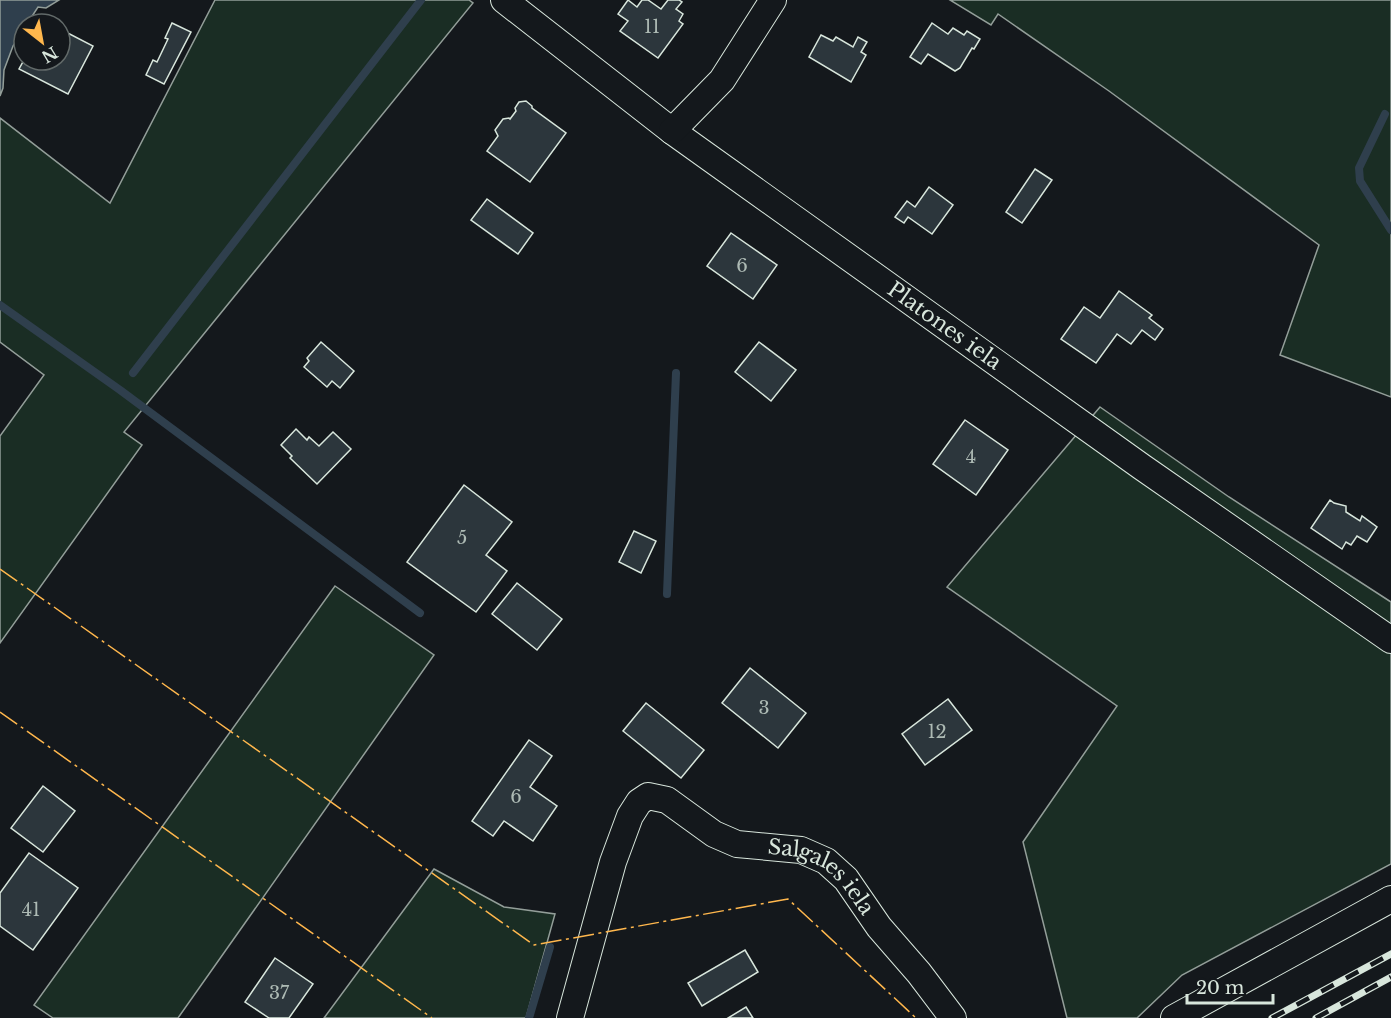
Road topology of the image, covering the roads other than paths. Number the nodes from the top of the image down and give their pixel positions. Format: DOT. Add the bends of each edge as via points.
graph roads {
  1 [pos="504,0"];
  2 [pos="773,0"];
  3 [pos="672,131"];
  4 [pos="1391,640"];
  5 [pos="1391,899"];
  6 [pos="570,1018"];
  7 [pos="953,1018"];
  8 [pos="1174,1018"];
  1 -- 3 [label="street, Platones iela"];
  2 -- 3 [label="street" via="722,80"];
  3 -- 4 [label="street, Platones iela"];
  5 -- 8 [label="street"];
  6 -- 7 [label="street, Salgales iela" via="613,862 630,816 648,796 667,800 714,834 737,844 801,850 826,861 846,879 879,927"];
}
